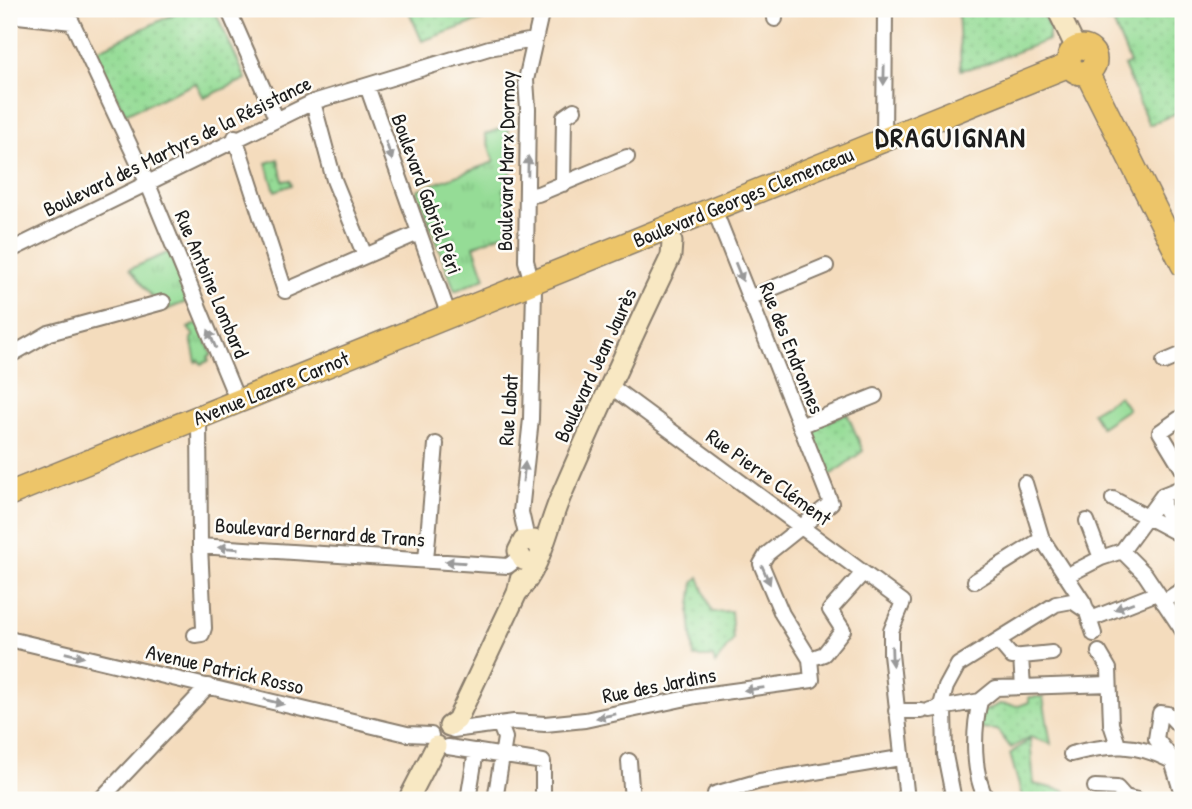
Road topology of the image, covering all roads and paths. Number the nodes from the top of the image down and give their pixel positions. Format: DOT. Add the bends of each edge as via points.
graph roads {
  1 [pos="10,9"];
  2 [pos="228,9"];
  3 [pos="542,9"];
  4 [pos="885,9"];
  5 [pos="1057,9"];
  6 [pos="9,15"];
  7 [pos="534,40"];
  8 [pos="1078,62"];
  9 [pos="367,86"];
  10 [pos="313,102"];
  11 [pos="574,110"];
  12 [pos="276,118"];
  13 [pos="235,137"];
  14 [pos="884,140"];
  15 [pos="627,157"];
  16 [pos="146,182"];
  17 [pos="564,184"];
  18 [pos="533,195"];
  19 [pos="714,209"];
  20 [pos="667,228"];
  21 [pos="418,233"];
  22 [pos="9,251"];
  23 [pos="365,256"];
  24 [pos="1183,265"];
  25 [pos="826,266"];
  26 [pos="532,282"];
  27 [pos="749,298"];
  28 [pos="163,302"];
  29 [pos="449,316"];
  30 [pos="1183,354"];
  31 [pos="9,356"];
  32 [pos="1164,362"];
  33 [pos="609,385"];
  34 [pos="875,396"];
  35 [pos="238,401"];
  36 [pos="1183,416"];
  37 [pos="199,418"];
  38 [pos="800,426"];
  39 [pos="436,444"];
  40 [pos="1183,470"];
  41 [pos="1025,483"];
  42 [pos="1183,487"];
  43 [pos="9,494"];
  44 [pos="1163,495"];
  45 [pos="1113,499"];
  46 [pos="1145,516"];
  47 [pos="1087,521"];
  48 [pos="803,528"];
  49 [pos="1182,537"];
  50 [pos="1042,540"];
  51 [pos="200,546"];
  52 [pos="530,551"];
  53 [pos="1122,551"];
  54 [pos="1101,558"];
  55 [pos="426,560"];
  56 [pos="863,573"];
  57 [pos="1066,576"];
  58 [pos="975,580"];
  59 [pos="1183,589"];
  60 [pos="1160,597"];
  61 [pos="1089,615"];
  62 [pos="1183,631"];
  63 [pos="1094,634"];
  64 [pos="195,635"];
  65 [pos="9,639"];
  66 [pos="1001,644"];
  67 [pos="1099,652"];
  68 [pos="1052,653"];
  69 [pos="1021,657"];
  70 [pos="810,659"];
  71 [pos="1110,684"];
  72 [pos="208,686"];
  73 [pos="1023,687"];
  74 [pos="979,701"];
  75 [pos="934,710"];
  76 [pos="895,711"];
  77 [pos="507,724"];
  78 [pos="1183,730"];
  79 [pos="443,737"];
  80 [pos="1118,746"];
  81 [pos="476,751"];
  82 [pos="900,753"];
  83 [pos="503,754"];
  84 [pos="1071,754"];
  85 [pos="629,761"];
  86 [pos="1179,768"];
  87 [pos="1095,787"];
  88 [pos="1183,797"];
  89 [pos="714,799"];
  90 [pos="100,800"];
  91 [pos="408,800"];
  92 [pos="468,800"];
  93 [pos="495,800"];
  94 [pos="543,800"];
  95 [pos="632,800"];
  96 [pos="907,800"];
  97 [pos="954,800"];
  98 [pos="987,800"];
  99 [pos="1137,800"];
  1 -- 6 [label="street"];
  2 -- 12 [label="street"];
  3 -- 7 [label="street, Boulevard Marx Dormoy"];
  4 -- 14 [label="street, one-way"];
  5 -- 8 [label="street"];
  6 -- 16 [label="street, Rue Antoine Lombard" via="72,22"];
  7 -- 9 [label="street, Boulevard des Martyrs de la Résistance" via="489,48"];
  18 -- 7 [label="street, Boulevard Marx Dormoy, one-way" via="526,80"];
  8 -- 14 [label="main road, Boulevard Georges Clemenceau"];
  8 -- 24 [label="main road"];
  9 -- 10 [label="street, Boulevard des Martyrs de la Résistance"];
  9 -- 21 [label="street, Boulevard Gabriel Péri, one-way"];
  10 -- 12 [label="street, Boulevard des Martyrs de la Résistance"];
  10 -- 23 [label="street" via="334,180"];
  11 -- 17 [label="street" via="564,117"];
  12 -- 13 [label="street, Boulevard des Martyrs de la Résistance"];
  13 -- 16 [label="street, Boulevard des Martyrs de la Résistance"];
  13 -- 23 [label="street" via="285,291"];
  14 -- 19 [label="main road, Boulevard Georges Clemenceau"];
  15 -- 17 [label="street"];
  16 -- 22 [label="street, Boulevard des Martyrs de la Résistance"];
  35 -- 16 [label="street, Rue Antoine Lombard, one-way"];
  17 -- 18 [label="street"];
  18 -- 26 [label="street, Boulevard Marx Dormoy" via="526,261"];
  19 -- 20 [label="main road, Boulevard Georges Clemenceau"];
  19 -- 27 [label="street, Rue des Endronnes, one-way"];
  20 -- 26 [label="main road, Boulevard Georges Clemenceau"];
  20 -- 33 [label="street, Boulevard Jean Jaurès" via="673,242 671,256"];
  21 -- 23 [label="street"];
  21 -- 29 [label="street, Boulevard Gabriel Péri"];
  25 -- 27 [label="street"];
  26 -- 29 [label="main road, Avenue Lazare Carnot"];
  52 -- 26 [label="street, Rue Labat, one-way" via="521,523 531,419"];
  27 -- 38 [label="street, Rue des Endronnes"];
  28 -- 31 [label="street" via="49,333"];
  29 -- 35 [label="main road, Avenue Lazare Carnot"];
  30 -- 32 [label="street"];
  33 -- 48 [label="street, Rue Pierre Clément"];
  33 -- 52 [label="street, Boulevard Jean Jaurès" via="550,521"];
  34 -- 38 [label="street"];
  35 -- 37 [label="main road, Avenue Lazare Carnot"];
  36 -- 40 [label="street" via="1160,432"];
  37 -- 43 [label="main road, Avenue Lazare Carnot"];
  37 -- 51 [label="street, Boulevard Bernard de Trans"];
  38 -- 48 [label="street, Rue des Endronnes" via="831,503"];
  39 -- 55 [label="street"];
  41 -- 50 [label="street"];
  42 -- 44 [label="street"];
  44 -- 46 [label="street"];
  44 -- 49 [label="street" via="1163,506"];
  45 -- 46 [label="street"];
  46 -- 49 [label="street"];
  46 -- 53 [label="street"];
  47 -- 54 [label="street"];
  48 -- 56 [label="street, Rue Pierre Clément"];
  48 -- 70 [label="street, one-way" via="767,554 761,564 782,614"];
  50 -- 57 [label="street"];
  50 -- 58 [label="street"];
  55 -- 51 [label="street, Boulevard Bernard de Trans, one-way"];
  51 -- 64 [label="street" via="204,628 202,634"];
  52 -- 55 [label="street, Boulevard Bernard de Trans, one-way" via="508,566"];
  52 -- 79 [label="street, Boulevard Jean Jaurès" via="517,593 457,720"];
  53 -- 54 [label="street"];
  53 -- 60 [label="street"];
  54 -- 57 [label="street"];
  56 -- 70 [label="street" via="830,610 843,630 824,654"];
  56 -- 76 [label="street, Rue Pierre Clément, one-way" via="904,602 891,631"];
  57 -- 61 [label="street"];
  59 -- 60 [label="street"];
  60 -- 61 [label="street, one-way"];
  60 -- 62 [label="street"];
  61 -- 63 [label="street"];
  61 -- 75 [label="street" via="1072,601 1056,604 958,665"];
  65 -- 72 [label="street, Avenue Patrick Rosso, one-way"];
  66 -- 69 [label="street" via="1007,656"];
  67 -- 71 [label="street" via="1109,669"];
  68 -- 69 [label="street"];
  69 -- 73 [label="street"];
  70 -- 77 [label="street, Rue des Jardins, one-way" via="812,680 696,696 585,720"];
  71 -- 73 [label="street"];
  71 -- 80 [label="street" via="1111,724"];
  72 -- 79 [label="street, Avenue Patrick Rosso, one-way" via="407,734"];
  72 -- 90 [label="street"];
  73 -- 74 [label="street" via="996,688"];
  74 -- 75 [label="street"];
  74 -- 98 [label="street" via="979,788"];
  75 -- 76 [label="street"];
  75 -- 97 [label="street"];
  76 -- 82 [label="street"];
  77 -- 79 [label="street, Rue des Jardins"];
  77 -- 83 [label="street"];
  78 -- 86 [label="street" via="1168,714 1160,713 1156,740 1168,749"];
  79 -- 81 [label="street"];
  79 -- 91 [label="street, Boulevard Jean Jaurès"];
  80 -- 84 [label="street"];
  80 -- 88 [label="street" via="1147,749 1172,761"];
  81 -- 83 [label="street"];
  81 -- 92 [label="street"];
  82 -- 89 [label="street" via="760,781"];
  82 -- 96 [label="street"];
  83 -- 93 [label="street"];
  83 -- 94 [label="street" via="542,762"];
  85 -- 95 [label="street"];
  87 -- 99 [label="street" via="1117,788 1125,797"];
}
